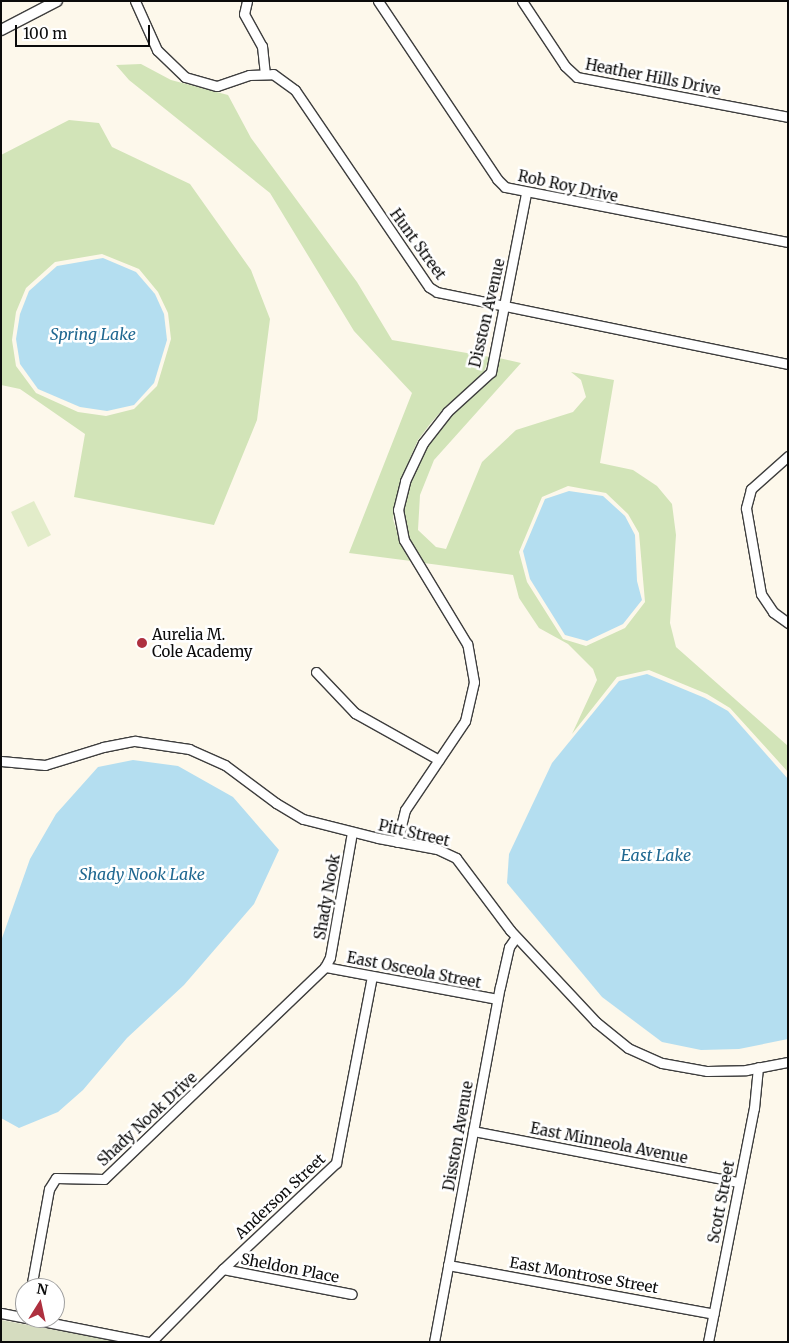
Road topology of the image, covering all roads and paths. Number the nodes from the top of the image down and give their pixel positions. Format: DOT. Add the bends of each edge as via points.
graph roads {
  1 [pos="57,1"];
  2 [pos="135,1"];
  3 [pos="247,1"];
  4 [pos="378,1"];
  5 [pos="522,1"];
  6 [pos="1,30"];
  7 [pos="265,74"];
  8 [pos="788,117"];
  9 [pos="526,193"];
  10 [pos="788,242"];
  11 [pos="505,305"];
  12 [pos="788,364"];
  13 [pos="788,456"];
  14 [pos="788,623"];
  15 [pos="316,672"];
  16 [pos="439,760"];
  17 [pos="1,761"];
  18 [pos="352,832"];
  19 [pos="397,842"];
  20 [pos="516,937"];
  21 [pos="325,967"];
  22 [pos="372,976"];
  23 [pos="497,999"];
  24 [pos="788,1062"];
  25 [pos="758,1068"];
  26 [pos="473,1131"];
  27 [pos="739,1182"];
  28 [pos="448,1265"];
  29 [pos="223,1269"];
  30 [pos="33,1278"];
  31 [pos="352,1294"];
  32 [pos="1,1313"];
  33 [pos="714,1314"];
  34 [pos="15,1316"];
  35 [pos="65,1326"];
  36 [pos="150,1342"];
  37 [pos="434,1342"];
  38 [pos="708,1342"];
  1 -- 6 [label="street"];
  2 -- 7 [label="street" via="157,50 185,77 217,86"];
  3 -- 7 [label="street" via="244,14 262,46"];
  4 -- 9 [label="street, Rob Roy Drive" via="497,180"];
  5 -- 8 [label="street, Heather Hills Drive" via="565,66 577,77"];
  7 -- 11 [label="street, Hunt Street" via="279,77 295,90 429,287 448,295"];
  9 -- 10 [label="street, Rob Roy Drive"];
  9 -- 11 [label="street, Disston Avenue"];
  11 -- 12 [label="street, Hunt Street"];
  11 -- 16 [label="street, Disston Avenue" via="491,372 446,412 422,442 397,517 404,540 467,644 474,672 473,694 466,721"];
  13 -- 14 [label="street" via="751,489 746,508 760,594 773,612"];
  15 -- 16 [label="street" via="355,713"];
  16 -- 19 [label="street, Disston Avenue" via="405,810"];
  17 -- 18 [label="street, Pitt Street" via="36,766 122,743 169,744 225,765 293,814"];
  18 -- 19 [label="street, Pitt Street"];
  18 -- 21 [label="street, Shady Nook" via="330,957"];
  19 -- 20 [label="street, Pitt Street" via="437,849 458,860"];
  20 -- 23 [label="street, Disston Avenue" via="509,947"];
  20 -- 25 [label="street, Pitt Street" via="596,1022 628,1048 684,1068 730,1072"];
  21 -- 22 [label="street, East Osceola Street"];
  21 -- 30 [label="street, Shady Nook Drive" via="104,1179 90,1181 59,1177 52,1181"];
  22 -- 23 [label="street, East Osceola Street"];
  22 -- 29 [label="street, Anderson Street" via="336,1163"];
  23 -- 26 [label="street, Disston Avenue"];
  24 -- 25 [label="street, Pitt Street"];
  25 -- 27 [label="street, Scott Street" via="756,1099"];
  26 -- 27 [label="street, East Minneola Avenue"];
  26 -- 28 [label="street, Disston Avenue"];
  27 -- 33 [label="street, Scott Street"];
  28 -- 33 [label="street, East Montrose Street"];
  28 -- 37 [label="street, Disston Avenue"];
  29 -- 31 [label="street, Sheldon Place"];
  29 -- 36 [label="street, Anderson Street"];
  32 -- 34 [label="street"];
  33 -- 38 [label="street, Scott Street"];
  35 -- 36 [label="street"];
}
